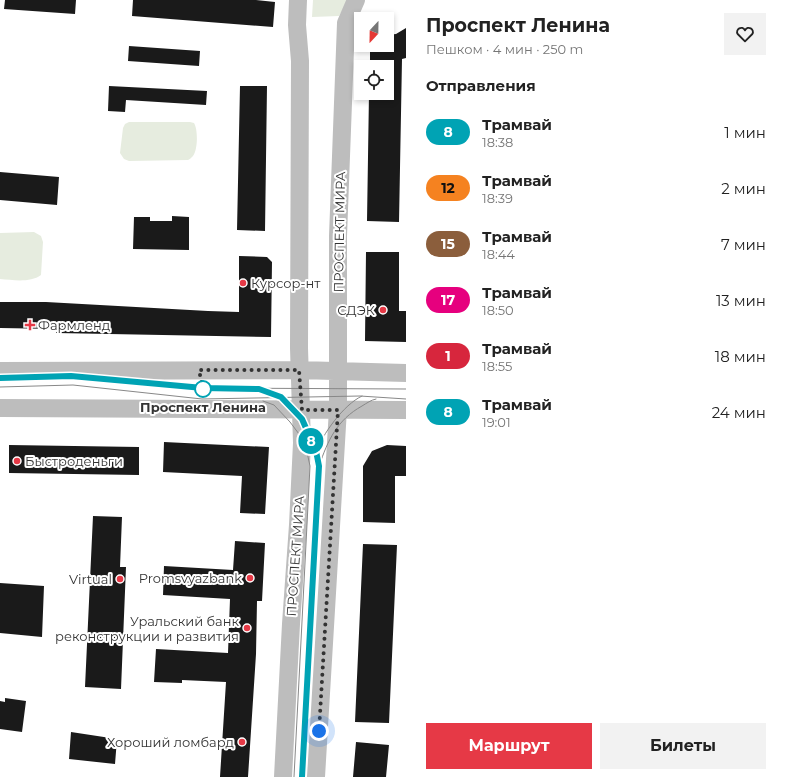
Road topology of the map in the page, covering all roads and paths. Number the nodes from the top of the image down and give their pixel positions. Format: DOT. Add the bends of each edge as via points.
graph roads {
  1 [pos="298,0"];
  2 [pos="356,0"];
  3 [pos="299,370"];
  4 [pos="338,370"];
  5 [pos="0,371"];
  6 [pos="406,373"];
  7 [pos="0,408"];
  8 [pos="302,410"];
  9 [pos="338,410"];
  10 [pos="406,410"];
  11 [pos="283,777"];
  12 [pos="316,777"];
  1 -- 3 [label="main road, ПРОСПЕКТ МИРА"];
  2 -- 4 [label="main road, ПРОСПЕКТ МИРА" via="346,23 338,236"];
  3 -- 4 [label="main road"];
  3 -- 5 [label="main road"];
  3 -- 8 [label="main road, ПРОСПЕКТ МИРА"];
  4 -- 6 [label="main road"];
  4 -- 9 [label="main road, ПРОСПЕКТ МИРА"];
  7 -- 8 [label="main road"];
  8 -- 9 [label="main road"];
  8 -- 11 [label="main road, ПРОСПЕКТ МИРА"];
  9 -- 10 [label="main road"];
  9 -- 12 [label="main road, ПРОСПЕКТ МИРА"];
}
